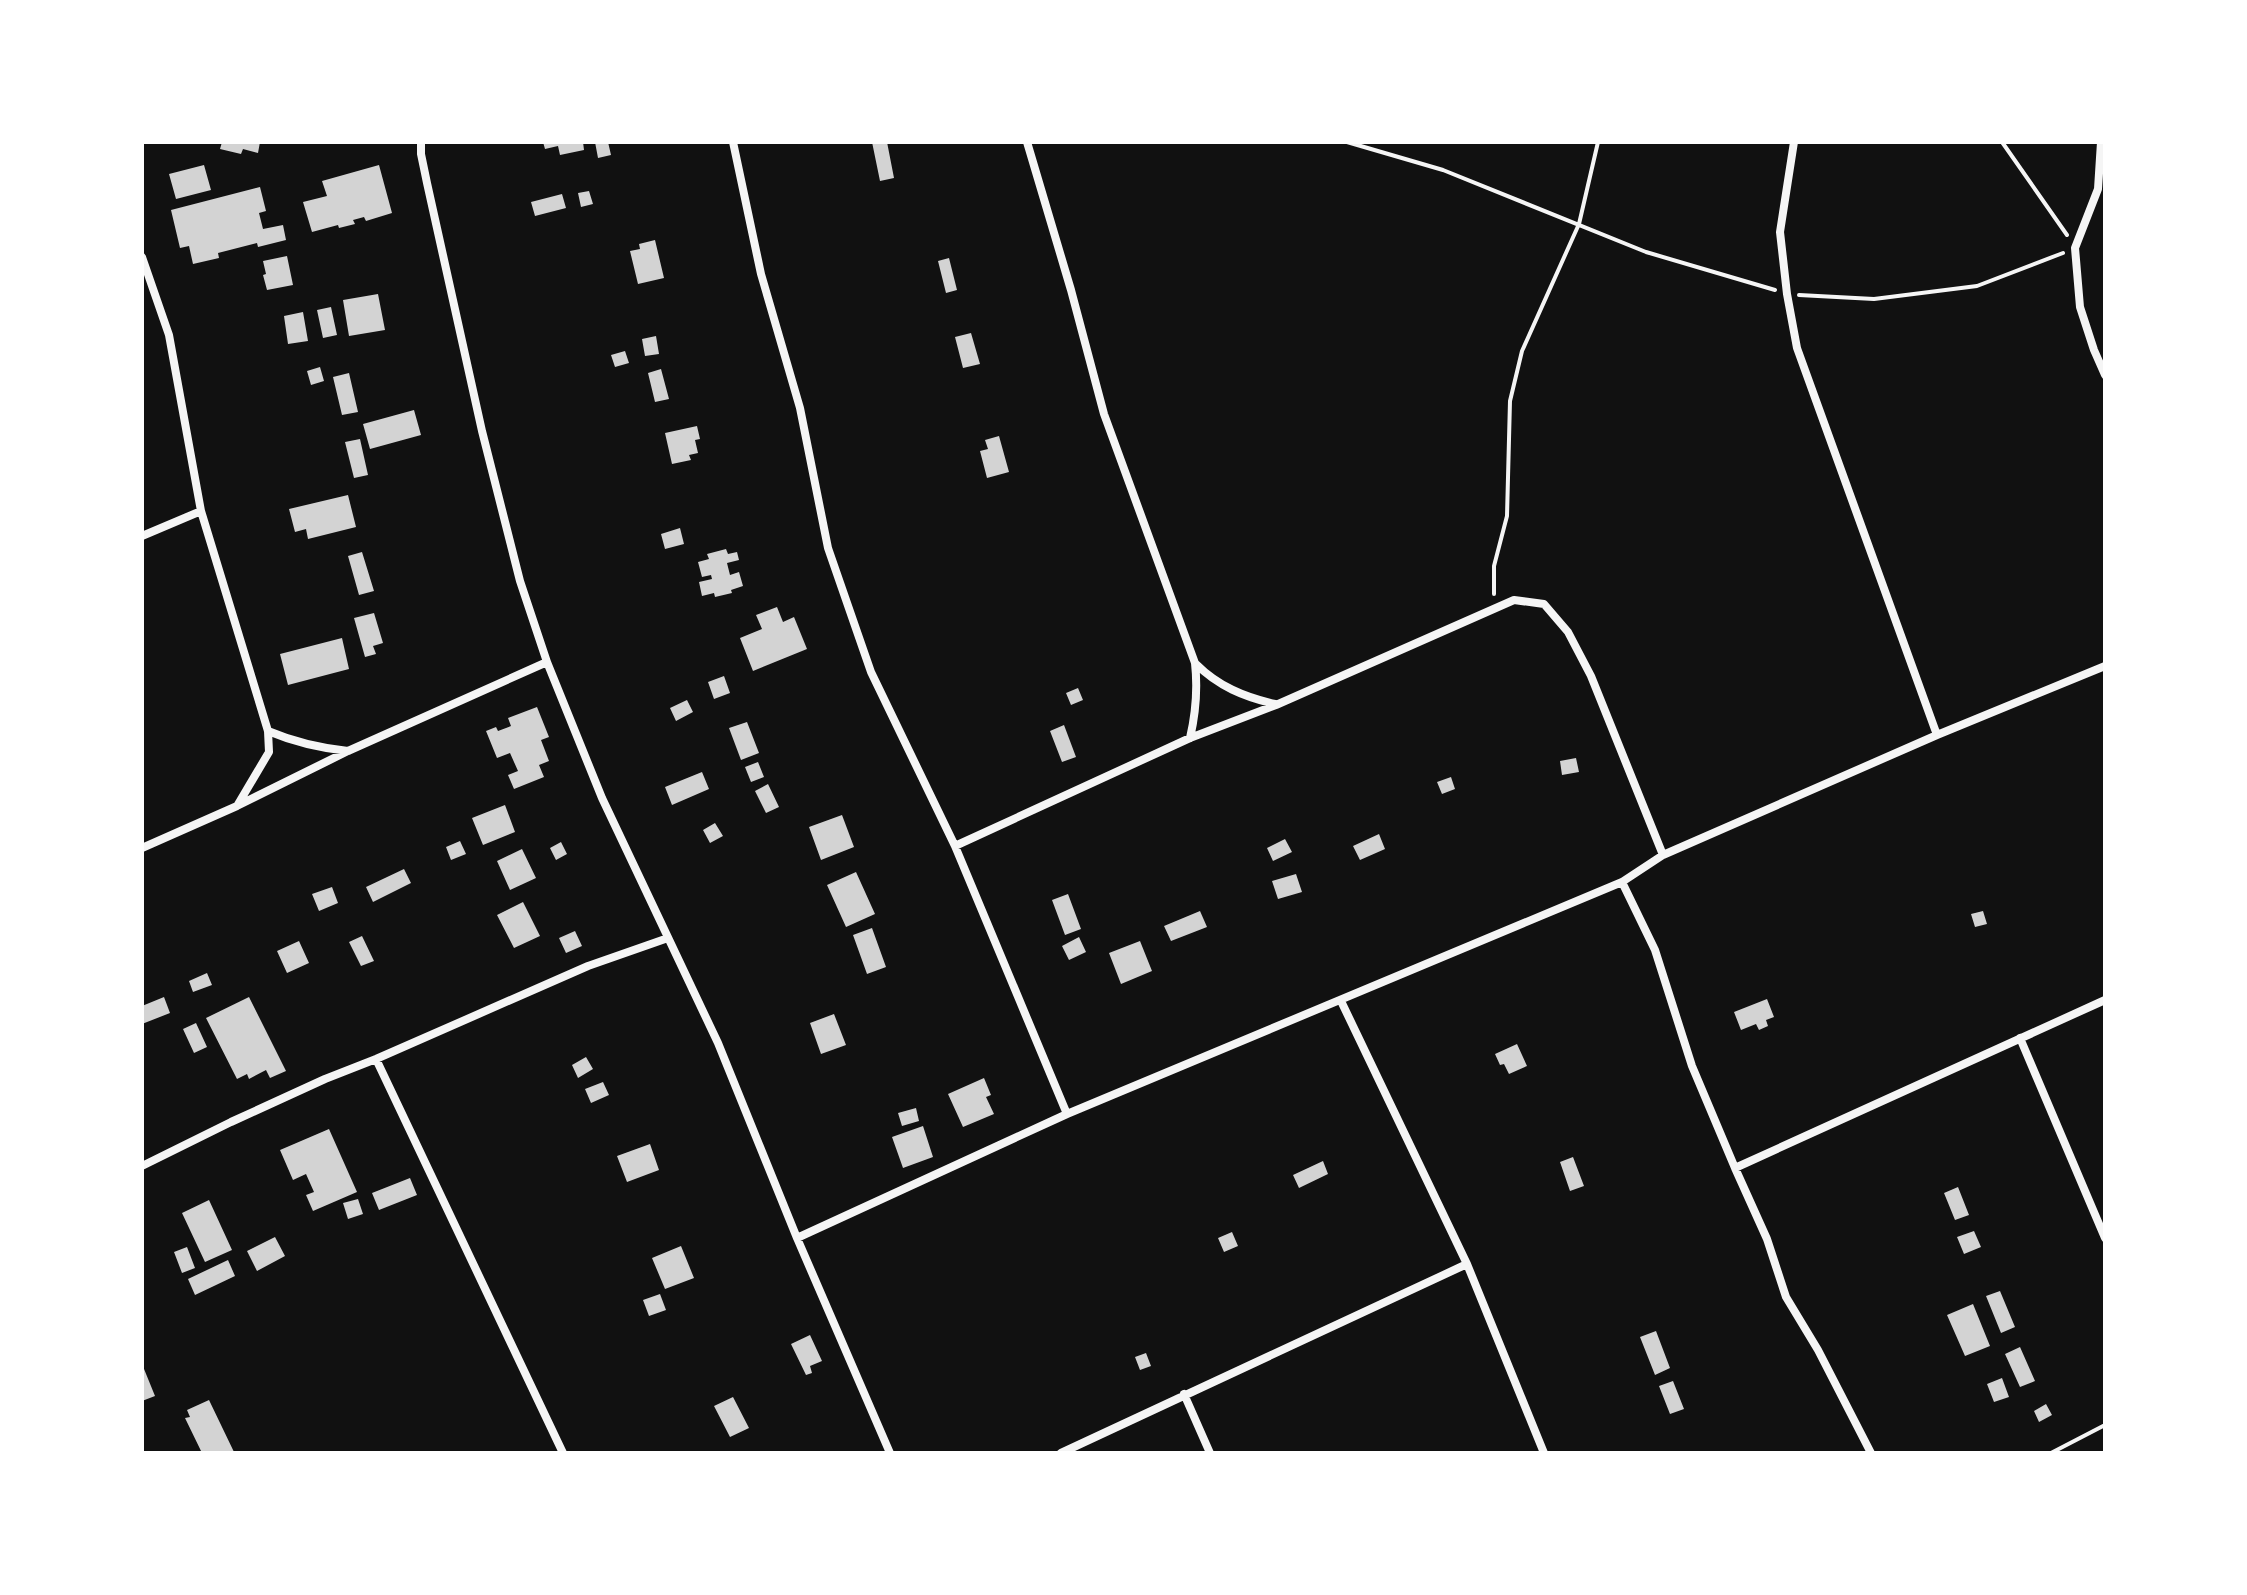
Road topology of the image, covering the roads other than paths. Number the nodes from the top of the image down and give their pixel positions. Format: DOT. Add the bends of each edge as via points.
graph roads {
  1 [pos="421,142"];
  2 [pos="733,142"];
  3 [pos="1027,142"];
  4 [pos="1794,142"];
  5 [pos="2101,142"];
  6 [pos="2102,190"];
  7 [pos="142,257"];
  8 [pos="2105,375"];
  9 [pos="201,511"];
  10 [pos="142,536"];
  11 [pos="547,662"];
  12 [pos="1195,663"];
  13 [pos="2105,666"];
  14 [pos="1276,705"];
  15 [pos="268,731"];
  16 [pos="1937,735"];
  17 [pos="1190,738"];
  18 [pos="348,751"];
  19 [pos="237,806"];
  20 [pos="955,846"];
  21 [pos="142,848"];
  22 [pos="1663,855"];
  23 [pos="1622,882"];
  24 [pos="668,938"];
  25 [pos="2105,1000"];
  26 [pos="1341,1001"];
  27 [pos="2020,1038"];
  28 [pos="376,1059"];
  29 [pos="1067,1114"];
  30 [pos="142,1166"];
  31 [pos="1735,1168"];
  32 [pos="797,1238"];
  33 [pos="2105,1238"];
  34 [pos="1467,1264"];
  35 [pos="1184,1394"];
  36 [pos="563,1453"];
  37 [pos="890,1453"];
  38 [pos="1061,1453"];
  39 [pos="1210,1453"];
  40 [pos="1544,1453"];
  41 [pos="1871,1453"];
  1 -- 11 [label="street" via="482,431 520,581"];
  2 -- 20 [label="street" via="761,274 800,408 828,548 871,672"];
  3 -- 12 [label="street" via="1104,414"];
  4 -- 16 [label="street" via="1780,232 1797,348"];
  5 -- 6 [label="street"];
  6 -- 8 [label="street" via="2075,248 2080,307"];
  7 -- 9 [label="street" via="169,335"];
  9 -- 10 [label="street"];
  9 -- 15 [label="street"];
  11 -- 18 [label="street"];
  11 -- 24 [label="street" via="602,798"];
  12 -- 14 [label="street" via="1234,691"];
  12 -- 17 [label="street" via="1198,689"];
  13 -- 16 [label="street"];
  14 -- 17 [label="street"];
  14 -- 22 [label="street" via="1514,600 1544,604 1568,632 1591,676"];
  15 -- 18 [label="street"];
  15 -- 19 [label="street" via="269,752"];
  16 -- 22 [label="street"];
  17 -- 20 [label="street"];
  18 -- 19 [label="street"];
  19 -- 21 [label="street"];
  20 -- 29 [label="street"];
  22 -- 23 [label="street"];
  23 -- 26 [label="street"];
  23 -- 31 [label="street" via="1655,950 1692,1066"];
  24 -- 28 [label="street" via="588,966"];
  24 -- 32 [label="street" via="718,1043"];
  25 -- 27 [label="street"];
  26 -- 29 [label="street"];
  26 -- 34 [label="street"];
  27 -- 31 [label="street"];
  27 -- 33 [label="street"];
  28 -- 30 [label="street"];
  28 -- 36 [label="street"];
  29 -- 32 [label="street"];
  31 -- 41 [label="street" via="1786,1297"];
  32 -- 37 [label="street"];
  34 -- 35 [label="street"];
  34 -- 40 [label="street"];
  35 -- 38 [label="street"];
  35 -- 39 [label="street"];
}
